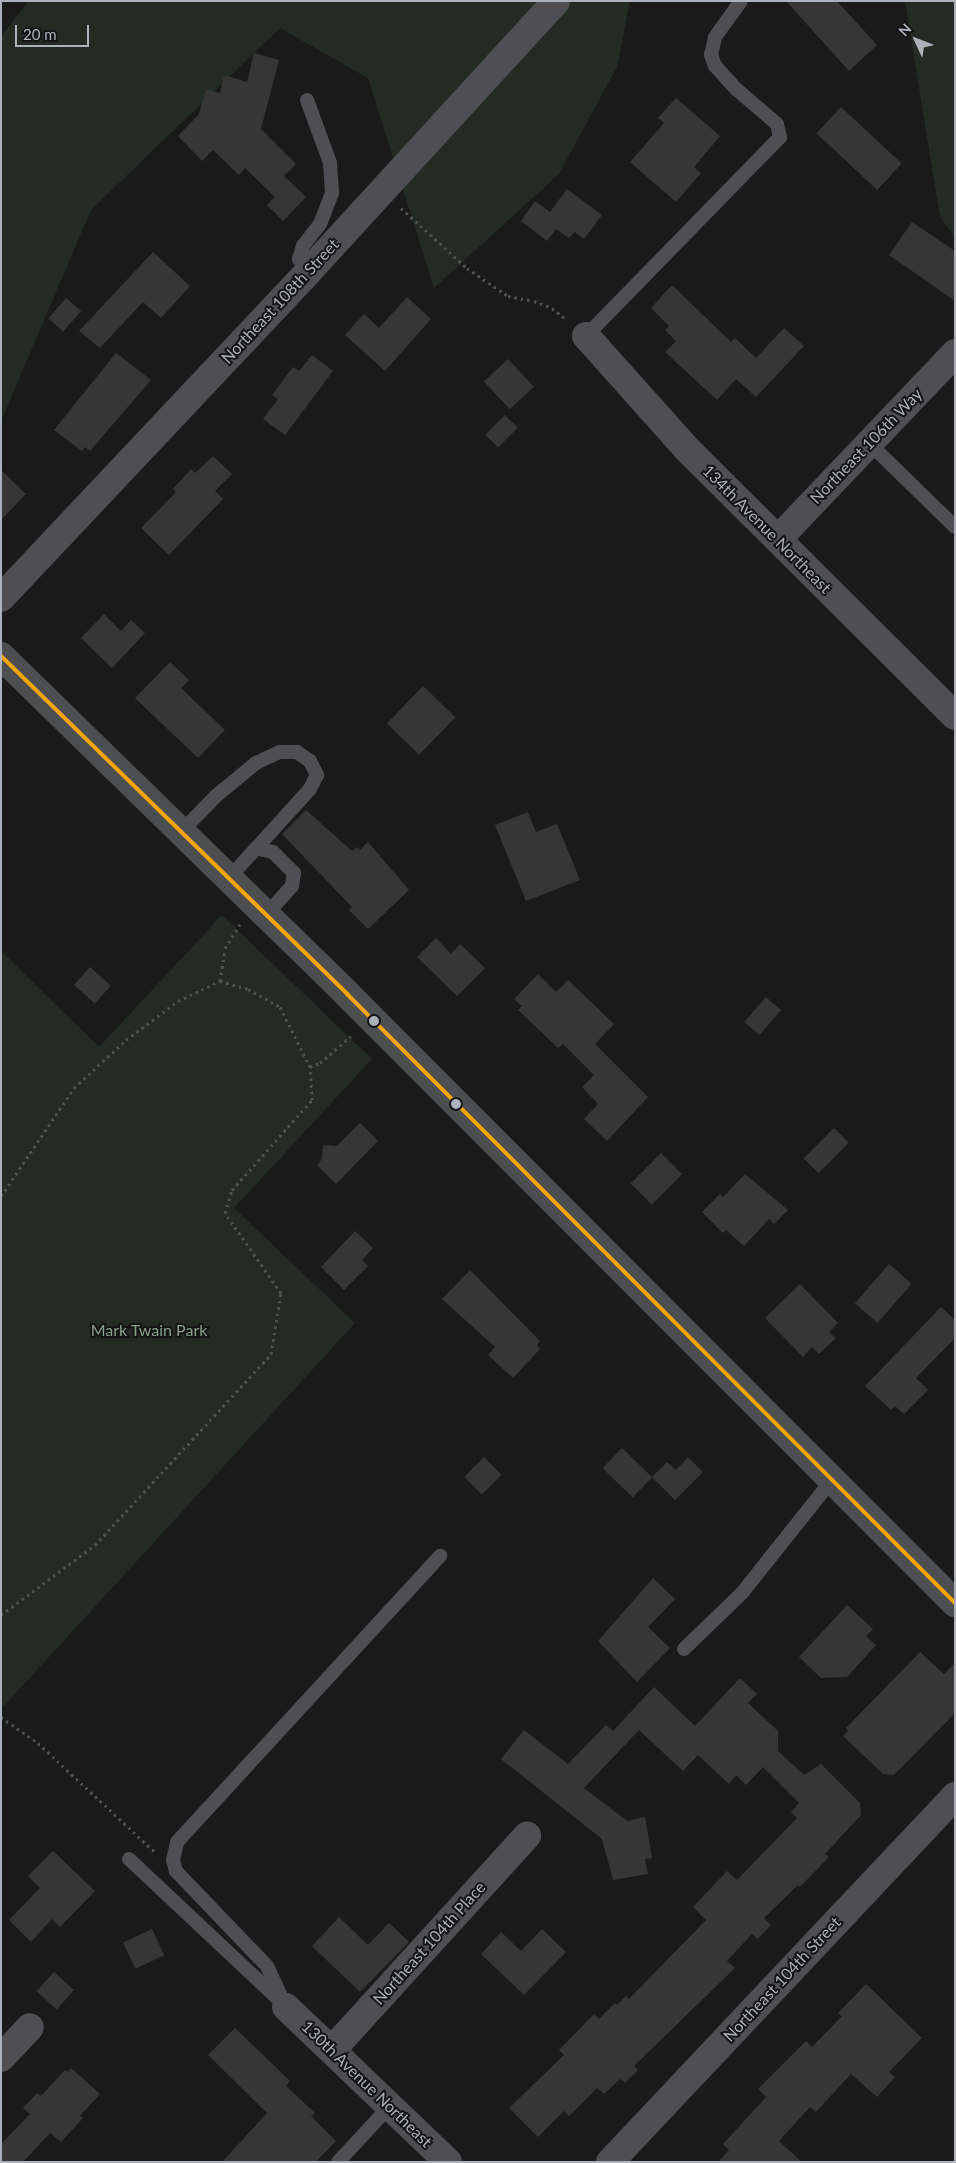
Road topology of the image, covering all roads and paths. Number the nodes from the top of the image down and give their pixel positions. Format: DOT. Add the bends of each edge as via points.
graph roads {
  1 [pos="556,1"];
  2 [pos="740,1"];
  3 [pos="307,100"];
  4 [pos="382,191"];
  5 [pos="308,272"];
  6 [pos="586,336"];
  7 [pos="955,353"];
  8 [pos="869,443"];
  9 [pos="955,527"];
  10 [pos="778,539"];
  11 [pos="1,598"];
  12 [pos="1,656"];
  13 [pos="955,716"];
  14 [pos="181,832"];
  15 [pos="259,848"];
  16 [pos="229,878"];
  17 [pos="262,911"];
  18 [pos="220,981"];
  19 [pos="351,1036"];
  20 [pos="310,1067"];
  21 [pos="1,1196"];
  22 [pos="832,1480"];
  23 [pos="440,1556"];
  24 [pos="955,1603"];
  25 [pos="1,1615"];
  26 [pos="684,1649"];
  27 [pos="1,1717"];
  28 [pos="955,1796"];
  29 [pos="527,1836"];
  30 [pos="156,1853"];
  31 [pos="129,1859"];
  32 [pos="286,2007"];
  33 [pos="30,2028"];
  34 [pos="332,2050"];
  35 [pos="1,2058"];
  36 [pos="390,2106"];
  37 [pos="338,2162"];
  38 [pos="448,2162"];
  39 [pos="610,2162"];
  1 -- 4 [label="street, Northeast 108th Street"];
  2 -- 6 [label="lane" via="715,37 711,55 715,66 736,89 777,124 780,137"];
  3 -- 5 [label="lane" via="330,163 332,193 320,224 303,246 300,259"];
  4 -- 5 [label="street, Northeast 108th Street"];
  4 -- 6 [label="path" via="467,268 508,296 552,308"];
  5 -- 11 [label="street, Northeast 108th Street"];
  6 -- 10 [label="street, 134th Avenue Northeast" via="687,449"];
  7 -- 8 [label="street, Northeast 106th Way"];
  8 -- 9 [label="lane"];
  8 -- 10 [label="street, Northeast 106th Way"];
  10 -- 13 [label="street, 134th Avenue Northeast"];
  12 -- 14 [label="street"];
  14 -- 15 [label="lane" via="216,796 256,763 280,752 297,752 310,761 317,775 310,789"];
  14 -- 16 [label="street"];
  15 -- 16 [label="lane"];
  15 -- 17 [label="lane" via="273,852 294,873 292,886"];
  16 -- 17 [label="street"];
  17 -- 18 [label="path" via="238,926 226,948"];
  17 -- 22 [label="street"];
  18 -- 20 [label="path" via="248,989 280,1007"];
  18 -- 21 [label="path" via="178,1001 126,1040 74,1088"];
  19 -- 20 [label="path" via="320,1063"];
  20 -- 25 [label="path" via="312,1100 232,1190 224,1213 281,1293 271,1354 95,1545"];
  22 -- 24 [label="street"];
  22 -- 26 [label="lane" via="742,1593"];
  23 -- 32 [label="lane" via="177,1842 173,1860 176,1871 268,1966"];
  27 -- 30 [label="path" via="38,1743"];
  28 -- 39 [label="street, Northeast 104th Street"];
  29 -- 34 [label="street, Northeast 104th Place"];
  31 -- 32 [label="lane"];
  32 -- 34 [label="street, 130th Avenue Northeast"];
  33 -- 35 [label="street"];
  34 -- 36 [label="street, 130th Avenue Northeast"];
  36 -- 37 [label="lane"];
  36 -- 38 [label="street, 130th Avenue Northeast"];
}
